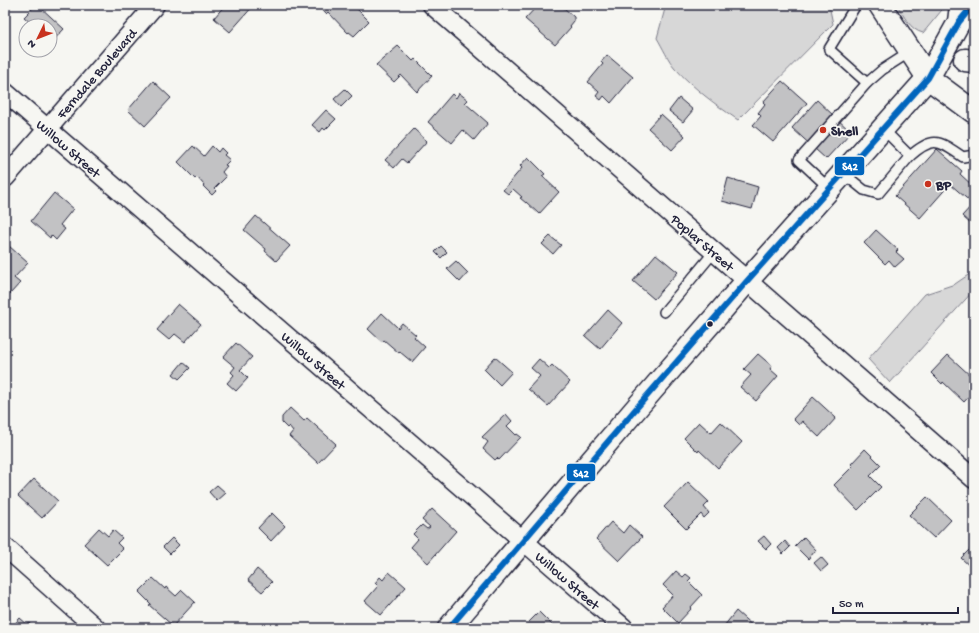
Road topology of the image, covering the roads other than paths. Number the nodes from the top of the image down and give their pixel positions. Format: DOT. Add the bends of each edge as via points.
graph roads {
  1 [pos="155,5"];
  2 [pos="432,5"];
  3 [pos="856,5"];
  4 [pos="880,5"];
  5 [pos="973,5"];
  6 [pos="960,13"];
  7 [pos="910,52"];
  8 [pos="971,58"];
  9 [pos="928,78"];
  10 [pos="867,83"];
  11 [pos="5,92"];
  12 [pos="974,112"];
  13 [pos="48,129"];
  14 [pos="883,129"];
  15 [pos="974,155"];
  16 [pos="910,156"];
  17 [pos="5,178"];
  18 [pos="837,181"];
  19 [pos="714,252"];
  20 [pos="747,281"];
  21 [pos="664,312"];
  22 [pos="974,479"];
  23 [pos="524,542"];
  24 [pos="5,547"];
  25 [pos="96,628"];
  26 [pos="449,628"];
  27 [pos="624,628"];
  1 -- 13 [label="street, Ferndale Boulevard"];
  2 -- 19 [label="street, Poplar Street"];
  3 -- 10 [label="lane" via="829,49"];
  4 -- 7 [label="main road"];
  5 -- 6 [label="main road"];
  6 -- 9 [label="main road"];
  7 -- 9 [label="main road"];
  7 -- 10 [label="lane"];
  8 -- 9 [label="main road"];
  9 -- 12 [label="main road"];
  9 -- 14 [label="main road"];
  10 -- 18 [label="lane" via="798,160"];
  11 -- 13 [label="street, Willow Street"];
  13 -- 17 [label="street, Ferndale Boulevard"];
  13 -- 23 [label="street, Willow Street"];
  14 -- 16 [label="lane"];
  14 -- 18 [label="main road"];
  15 -- 16 [label="lane" via="963,157 944,144 933,142 922,146"];
  16 -- 18 [label="lane" via="878,194"];
  18 -- 20 [label="main road"];
  19 -- 20 [label="street, Poplar Street"];
  19 -- 21 [label="lane"];
  20 -- 22 [label="street, Poplar Street"];
  20 -- 23 [label="main road"];
  23 -- 26 [label="main road"];
  23 -- 27 [label="street, Willow Street"];
  24 -- 25 [label="street"];
}
